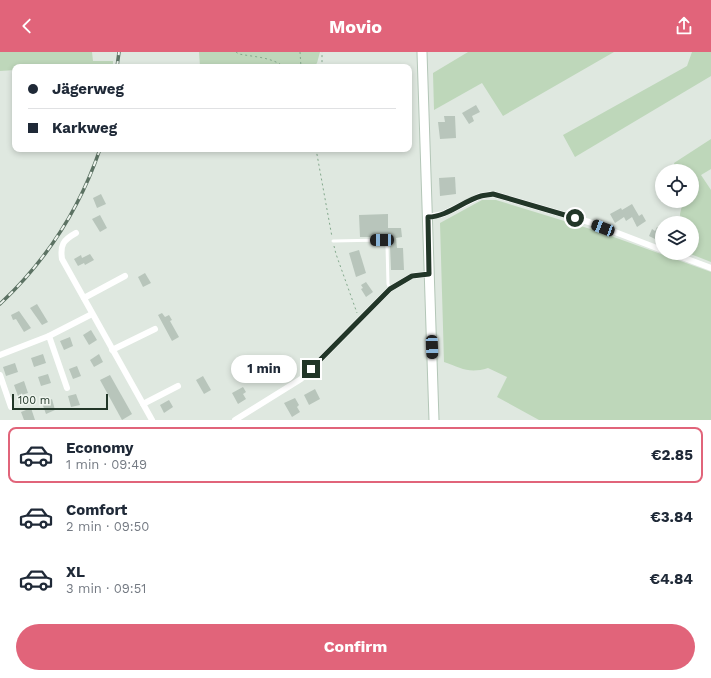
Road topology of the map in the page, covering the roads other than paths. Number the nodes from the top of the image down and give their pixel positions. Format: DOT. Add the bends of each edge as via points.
graph roads {
  1 [pos="422,52"];
  2 [pos="428,217"];
  3 [pos="76,233"];
  4 [pos="333,242"];
  5 [pos="655,247"];
  6 [pos="690,260"];
  7 [pos="711,268"];
  8 [pos="429,274"];
  9 [pos="125,276"];
  10 [pos="390,289"];
  11 [pos="84,298"];
  12 [pos="92,314"];
  13 [pos="155,329"];
  14 [pos="48,336"];
  15 [pos="112,350"];
  16 [pos="0,355"];
  17 [pos="0,375"];
  18 [pos="178,386"];
  19 [pos="67,388"];
  20 [pos="143,404"];
  21 [pos="11,407"];
  22 [pos="152,420"];
  23 [pos="235,420"];
  24 [pos="434,420"];
  1 -- 2 [label="main road"];
  2 -- 5 [label="street" via="443,214 480,196 493,194 589,222"];
  2 -- 8 [label="main road"];
  3 -- 11 [label="street" via="62,244 61,252 62,259"];
  4 -- 10 [label="lane" via="382,240 387,246"];
  6 -- 7 [label="street"];
  8 -- 10 [label="street" via="412,276"];
  8 -- 24 [label="main road"];
  9 -- 11 [label="street"];
  10 -- 23 [label="street" via="301,378"];
  11 -- 12 [label="street"];
  12 -- 14 [label="street"];
  12 -- 15 [label="street"];
  13 -- 15 [label="street"];
  14 -- 16 [label="street"];
  14 -- 19 [label="street"];
  15 -- 20 [label="street"];
  17 -- 21 [label="street"];
  18 -- 20 [label="street"];
  20 -- 22 [label="street"];
}
